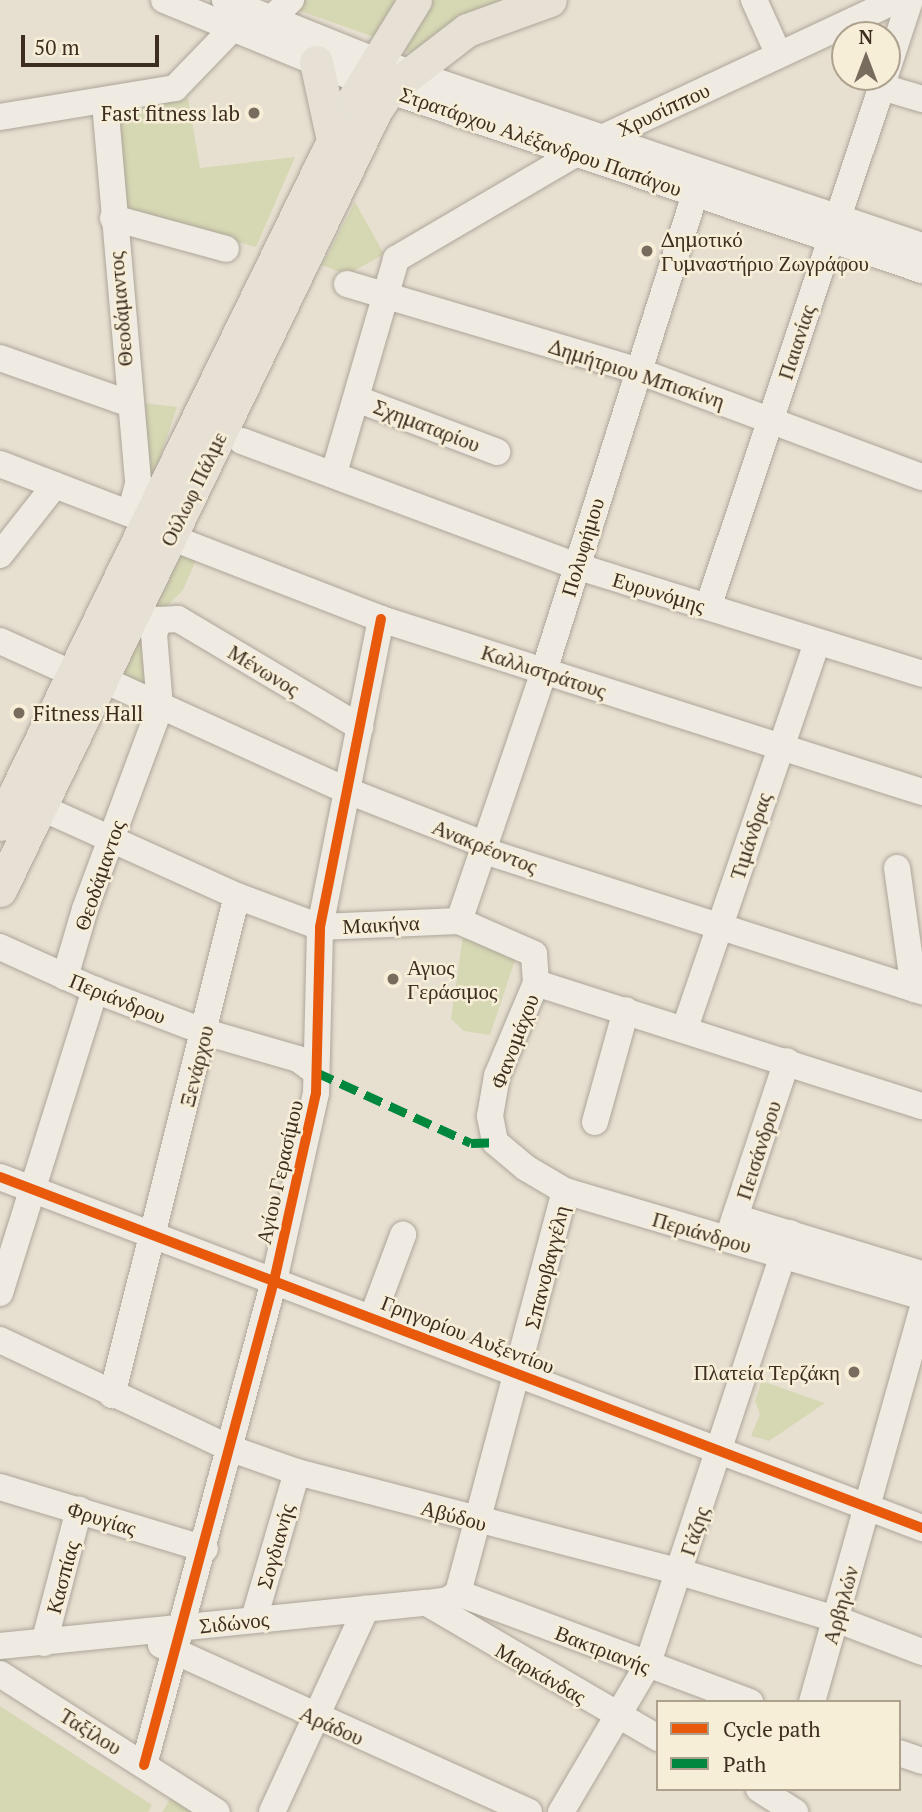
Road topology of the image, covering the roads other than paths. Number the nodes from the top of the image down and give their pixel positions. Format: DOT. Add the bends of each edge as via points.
graph roads {
  1 [pos="163,0"];
  2 [pos="225,0"];
  3 [pos="291,0"];
  4 [pos="415,0"];
  5 [pos="550,0"];
  6 [pos="754,0"];
  7 [pos="897,0"];
  8 [pos="911,0"];
  9 [pos="271,19"];
  10 [pos="233,28"];
  11 [pos="901,30"];
  12 [pos="779,55"];
  13 [pos="316,62"];
  14 [pos="384,76"];
  15 [pos="901,87"];
  16 [pos="881,91"];
  17 [pos="922,99"];
  18 [pos="105,103"];
  19 [pos="0,117"];
  20 [pos="602,138"];
  21 [pos="334,140"];
  22 [pos="576,153"];
  23 [pos="699,183"];
  24 [pos="113,218"];
  25 [pos="834,229"];
  26 [pos="922,246"];
  27 [pos="226,249"];
  28 [pos="922,270"];
  29 [pos="346,284"];
  30 [pos="386,293"];
  31 [pos="0,358"];
  32 [pos="638,371"];
  33 [pos="357,399"];
  34 [pos="128,403"];
  35 [pos="771,418"];
  36 [pos="242,441"];
  37 [pos="497,452"];
  38 [pos="0,464"];
  39 [pos="334,473"];
  40 [pos="922,477"];
  41 [pos="55,485"];
  42 [pos="149,524"];
  43 [pos="0,555"];
  44 [pos="576,566"];
  45 [pos="708,607"];
  46 [pos="167,617"];
  47 [pos="381,619"];
  48 [pos="0,641"];
  49 [pos="817,643"];
  50 [pos="544,671"];
  51 [pos="922,674"];
  52 [pos="87,676"];
  53 [pos="160,707"];
  54 [pos="360,727"];
  55 [pos="779,748"];
  56 [pos="348,791"];
  57 [pos="922,792"];
  58 [pos="40,807"];
  59 [pos="0,824"];
  60 [pos="111,838"];
  61 [pos="485,848"];
  62 [pos="897,869"];
  63 [pos="0,890"];
  64 [pos="237,896"];
  65 [pos="459,921"];
  66 [pos="320,927"];
  67 [pos="720,928"];
  68 [pos="0,947"];
  69 [pos="65,977"];
  70 [pos="536,983"];
  71 [pos="95,990"];
  72 [pos="918,990"];
  73 [pos="626,1010"];
  74 [pos="685,1028"];
  75 [pos="205,1031"];
  76 [pos="787,1061"];
  77 [pos="316,1072"];
  78 [pos="922,1106"];
  79 [pos="595,1122"];
  80 [pos="495,1142"];
  81 [pos="0,1177"];
  82 [pos="34,1190"];
  83 [pos="565,1191"];
  84 [pos="732,1228"];
  85 [pos="152,1235"];
  86 [pos="403,1235"];
  87 [pos="786,1244"];
  88 [pos="922,1274"];
  89 [pos="274,1281"];
  90 [pos="0,1293"];
  91 [pos="922,1297"];
  92 [pos="922,1311"];
  93 [pos="372,1318"];
  94 [pos="0,1340"];
  95 [pos="519,1375"];
  96 [pos="112,1395"];
  97 [pos="229,1448"];
  98 [pos="719,1451"];
  99 [pos="297,1472"];
  100 [pos="0,1487"];
  101 [pos="869,1507"];
  102 [pos="79,1510"];
  103 [pos="478,1522"];
  104 [pos="922,1528"];
  105 [pos="205,1549"];
  106 [pos="680,1572"];
  107 [pos="461,1590"];
  108 [pos="427,1604"];
  109 [pos="366,1609"];
  110 [pos="254,1619"];
  111 [pos="836,1619"];
  112 [pos="179,1640"];
  113 [pos="44,1643"];
  114 [pos="0,1646"];
  115 [pos="922,1652"];
  116 [pos="647,1667"];
  117 [pos="0,1674"];
  118 [pos="744,1700"];
  119 [pos="813,1700"];
  120 [pos="315,1718"];
  121 [pos="619,1718"];
  122 [pos="656,1737"];
  123 [pos="901,1754"];
  124 [pos="922,1760"];
  125 [pos="144,1765"];
  126 [pos="763,1791"];
  127 [pos="789,1804"];
  128 [pos="217,1812"];
  129 [pos="272,1812"];
  130 [pos="529,1812"];
  131 [pos="561,1812"];
  1 -- 10 [label="street, Στρατάρχου Αλέξανδρου Παπάγου"];
  2 -- 9 [label="street, Στρατάρχου Αλέξανδρου Παπάγου"];
  3 -- 9 [label="street"];
  4 -- 14 [label="main road"];
  5 -- 14 [label="main road" via="476,25"];
  6 -- 12 [label="street"];
  7 -- 12 [label="street, Χρυσίππου"];
  8 -- 11 [label="street, Παιανίας"];
  9 -- 14 [label="street, Στρατάρχου Αλέξανδρου Παπάγου"];
  10 -- 13 [label="street, Στρατάρχου Αλέξανδρου Παπάγου"];
  10 -- 18 [label="street" via="175,88"];
  12 -- 20 [label="street, Χρυσίππου"];
  13 -- 14 [label="street, Στρατάρχου Αλέξανδρου Παπάγου"];
  13 -- 21 [label="main road"];
  14 -- 20 [label="street, Στρατάρχου Αλέξανδρου Παπάγου"];
  14 -- 21 [label="main road, Ούλωφ Πάλμε"];
  14 -- 22 [label="street, Στρατάρχου Αλέξανδρου Παπάγου"];
  14 -- 42 [label="main road, Ούλωφ Πάλμε"];
  15 -- 17 [label="street"];
  16 -- 25 [label="street, Παιανίας"];
  18 -- 19 [label="street"];
  18 -- 24 [label="street, Θεοδάμαντος"];
  20 -- 22 [label="street, Χρυσίππου"];
  20 -- 23 [label="street, Στρατάρχου Αλέξανδρου Παπάγου"];
  21 -- 42 [label="main road, Ούλωφ Πάλμε"];
  22 -- 23 [label="street, Στρατάρχου Αλέξανδρου Παπάγου"];
  22 -- 30 [label="street, Χρυσίππου" via="396,259"];
  23 -- 25 [label="street, Στρατάρχου Αλέξανδρου Παπάγου"];
  23 -- 32 [label="street, Πολυφήμου"];
  24 -- 27 [label="street"];
  24 -- 34 [label="street, Θεοδάμαντος"];
  25 -- 26 [label="street, Στρατάρχου Αλέξανδρου Παπάγου"];
  25 -- 28 [label="street, Στρατάρχου Αλέξανδρου Παπάγου"];
  25 -- 35 [label="street, Παιανίας"];
  29 -- 30 [label="street, Δημήτριου Μπισκίνη"];
  30 -- 32 [label="street, Δημήτριου Μπισκίνη"];
  30 -- 33 [label="street, Σχηματαρίου"];
  31 -- 34 [label="street"];
  32 -- 35 [label="street, Δημήτριου Μπισκίνη"];
  32 -- 44 [label="street, Πολυφήμου"];
  33 -- 37 [label="street, Σχηματαρίου"];
  33 -- 39 [label="street, Σχηματαρίου"];
  34 -- 42 [label="street, Θεοδάμαντος" via="138,484"];
  35 -- 40 [label="street, Δημήτριου Μπισκίνη"];
  35 -- 45 [label="street, Παιανίας"];
  36 -- 39 [label="street, Ευρυνόμης"];
  38 -- 41 [label="street, Καλλιστράτους"];
  39 -- 44 [label="street, Ευρυνόμης"];
  41 -- 42 [label="street, Καλλιστράτους"];
  41 -- 43 [label="street"];
  42 -- 47 [label="street, Καλλιστράτους"];
  42 -- 52 [label="main road, Ούλωφ Πάλμε"];
  44 -- 45 [label="street, Ευρυνόμης"];
  44 -- 50 [label="street, Πολυφήμου"];
  45 -- 49 [label="street, Ευρυνόμης"];
  46 -- 53 [label="street, Θεοδάμαντος" via="159,620 154,634"];
  46 -- 54 [label="street, Μένωνος" via="178,619"];
  47 -- 50 [label="street, Καλλιστράτους"];
  47 -- 54 [label="street, Αγίου Γερασίμου"];
  48 -- 52 [label="street, Ανακρέοντος"];
  49 -- 51 [label="street, Ευρυνόμης"];
  49 -- 55 [label="street, Τιμάνδρας"];
  50 -- 55 [label="street, Καλλιστράτους"];
  50 -- 61 [label="street, Πολυφήμου"];
  52 -- 53 [label="street, Ανακρέοντος"];
  52 -- 58 [label="main road, Ούλωφ Πάλμε"];
  52 -- 59 [label="main road, Ούλωφ Πάλμε"];
  53 -- 56 [label="street, Ανακρέοντος"];
  53 -- 60 [label="street, Θεοδάμαντος"];
  54 -- 56 [label="street, Αγίου Γερασίμου"];
  55 -- 57 [label="street, Καλλιστράτους"];
  55 -- 67 [label="street, Τιμάνδρας"];
  56 -- 61 [label="street, Ανακρέοντος"];
  56 -- 66 [label="street, Αγίου Γερασίμου"];
  58 -- 60 [label="street, Μαικήνα"];
  58 -- 63 [label="main road, Ούλωφ Πάλμε"];
  60 -- 64 [label="street, Μαικήνα"];
  60 -- 69 [label="street, Θεοδάμαντος"];
  61 -- 65 [label="street, Πολυφήμου"];
  61 -- 67 [label="street, Ανακρέοντος"];
  62 -- 72 [label="street"];
  64 -- 66 [label="street, Μαικήνα"];
  64 -- 75 [label="street, Ξενάρχου"];
  65 -- 66 [label="street, Μαικήνα"];
  65 -- 70 [label="street, Μαικήνα" via="534,954"];
  66 -- 77 [label="street, Αγίου Γερασίμου"];
  67 -- 72 [label="street, Ανακρέοντος"];
  67 -- 74 [label="street, Τιμάνδρας"];
  68 -- 69 [label="street, Περιάνδρου"];
  69 -- 71 [label="street, Περιάνδρου"];
  70 -- 73 [label="street"];
  70 -- 80 [label="street, Φανομάχου" via="497,1076 490,1116"];
  71 -- 75 [label="street, Περιάνδρου"];
  71 -- 82 [label="street"];
  73 -- 74 [label="street"];
  73 -- 79 [label="street"];
  74 -- 76 [label="street"];
  75 -- 77 [label="street, Περιάνδρου" via="298,1059"];
  75 -- 85 [label="street, Ξενάρχου"];
  76 -- 78 [label="street"];
  76 -- 84 [label="street, Πεισάνδρου"];
  77 -- 89 [label="street, Αγίου Γερασίμου" via="316,1093"];
  80 -- 83 [label="street, Περιάνδρου"];
  81 -- 82 [label="street, Γρηγορίου Αυξεντίου"];
  82 -- 85 [label="street, Γρηγορίου Αυξεντίου"];
  82 -- 90 [label="street"];
  83 -- 84 [label="street, Περιάνδρου"];
  83 -- 95 [label="street, Σπανοβαγγέλη"];
  84 -- 87 [label="street, Περιάνδρου"];
  85 -- 89 [label="street, Γρηγορίου Αυξεντίου"];
  85 -- 96 [label="street, Ξενάρχου"];
  86 -- 93 [label="street"];
  87 -- 88 [label="street, Περιάνδρου"];
  87 -- 91 [label="street, Περιάνδρου"];
  87 -- 98 [label="street, Γάζης"];
  89 -- 93 [label="street, Γρηγορίου Αυξεντίου"];
  89 -- 97 [label="street, Αγίου Γερασίμου"];
  92 -- 101 [label="street, Αρβηλών"];
  93 -- 95 [label="street, Γρηγορίου Αυξεντίου"];
  94 -- 96 [label="street, Αβύδου"];
  95 -- 98 [label="street, Γρηγορίου Αυξεντίου"];
  95 -- 103 [label="street, Σπανοβαγγέλη"];
  96 -- 97 [label="street, Αβύδου"];
  97 -- 99 [label="street, Αβύδου"];
  97 -- 105 [label="street, Αγίου Γερασίμου"];
  98 -- 101 [label="street, Γρηγορίου Αυξεντίου"];
  98 -- 106 [label="street, Γάζης"];
  99 -- 103 [label="street, Αβύδου"];
  99 -- 110 [label="street, Σογδιανής"];
  100 -- 102 [label="street, Φρυγίας"];
  101 -- 104 [label="street, Γρηγορίου Αυξεντίου"];
  101 -- 111 [label="street, Αρβηλών"];
  102 -- 105 [label="street, Φρυγίας"];
  102 -- 113 [label="street, Κασπίας"];
  103 -- 106 [label="street, Αβύδου"];
  103 -- 107 [label="street, Σπανοβαγγέλη"];
  105 -- 112 [label="street, Αγίου Γερασίμου"];
  106 -- 111 [label="street, Αβύδου"];
  106 -- 116 [label="street, Γάζης"];
  107 -- 108 [label="street" via="449,1600"];
  107 -- 116 [label="street, Βακτριανής"];
  108 -- 109 [label="street, Σιδώνος"];
  108 -- 121 [label="street, Μαρκάνδας"];
  109 -- 110 [label="street, Σιδώνος"];
  109 -- 120 [label="street"];
  110 -- 112 [label="street, Σιδώνος"];
  111 -- 115 [label="street, Αβύδου"];
  111 -- 119 [label="street, Αρβηλών"];
  112 -- 113 [label="street, Σιδώνος" via="136,1634"];
  112 -- 120 [label="street, Αράδου"];
  112 -- 125 [label="street, Αγίου Γερασίμου"];
  113 -- 114 [label="street, Σιδώνος"];
  116 -- 118 [label="street, Βακτριανής"];
  116 -- 121 [label="street, Γάζης"];
  117 -- 125 [label="street, Ταξίλου"];
  120 -- 129 [label="street"];
  120 -- 130 [label="street, Αράδου"];
  121 -- 122 [label="street, Μαρκάνδας"];
  121 -- 131 [label="street, Γάζης"];
  123 -- 124 [label="street"];
  125 -- 128 [label="street, Ταξίλου"];
  126 -- 127 [label="street"];
}
